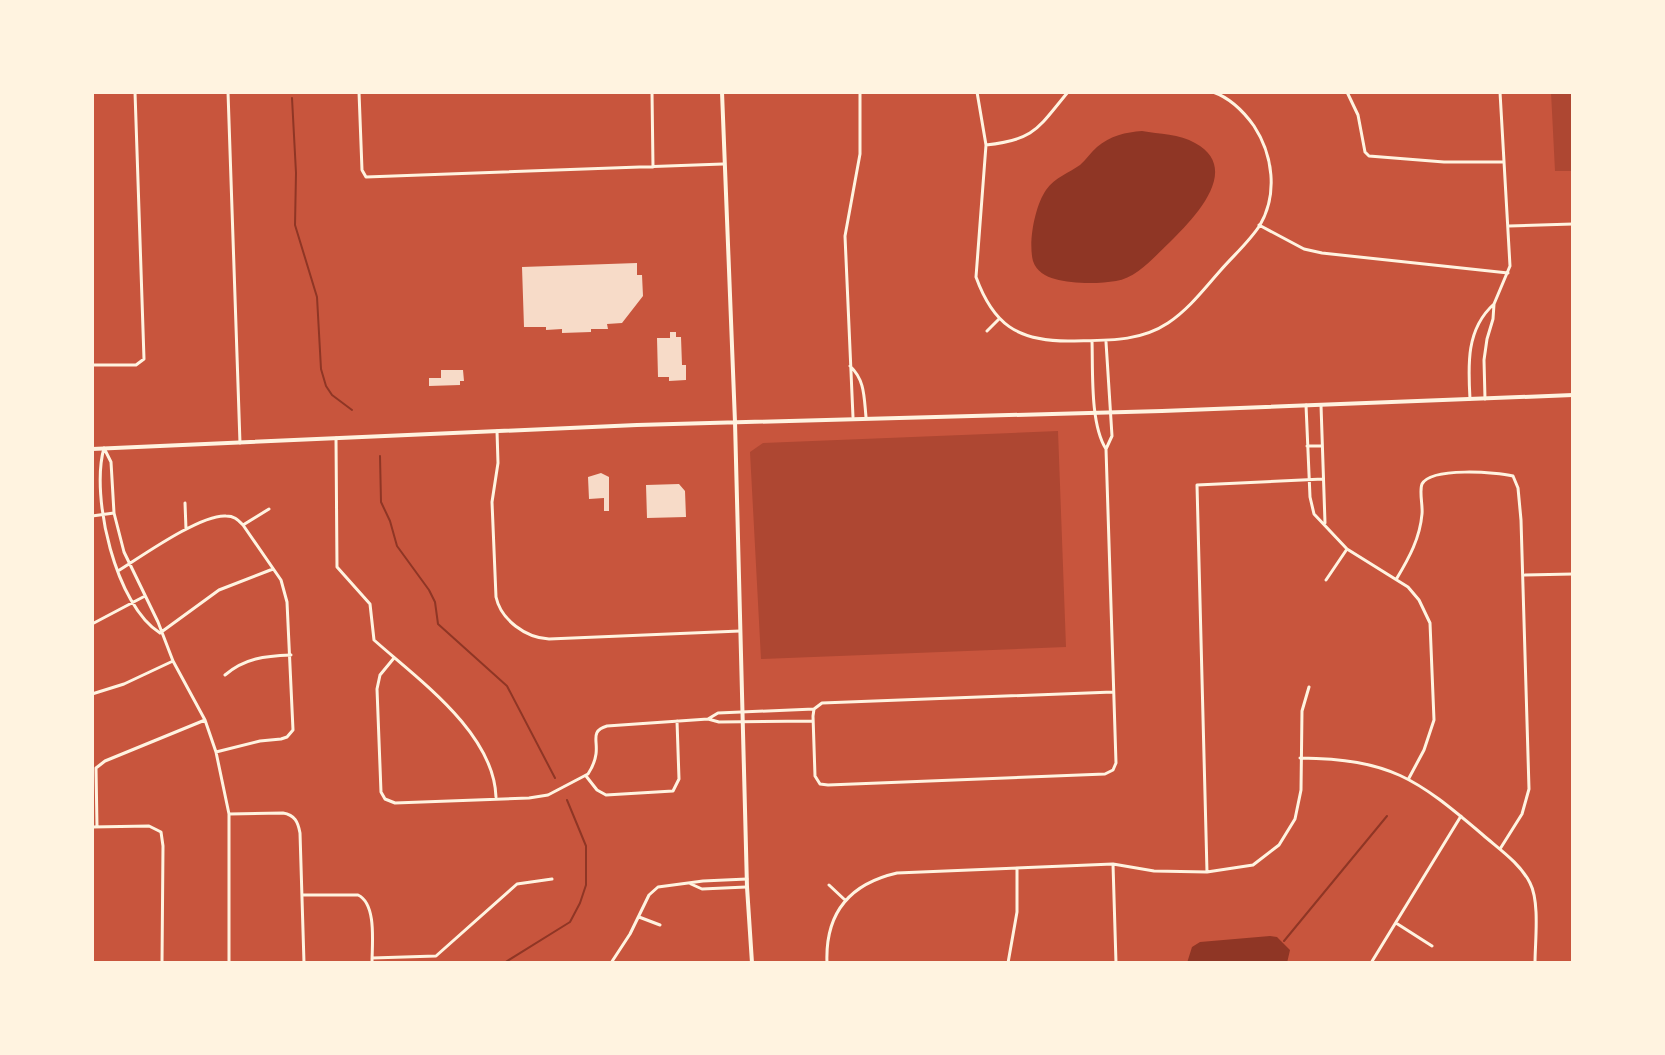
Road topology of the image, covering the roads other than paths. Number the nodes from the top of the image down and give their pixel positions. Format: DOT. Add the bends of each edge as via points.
graph roads {
  1 [pos="135,92"];
  2 [pos="228,92"];
  3 [pos="359,92"];
  4 [pos="652,92"];
  5 [pos="722,92"];
  6 [pos="860,92"];
  7 [pos="977,92"];
  8 [pos="1068,92"];
  9 [pos="1213,92"];
  10 [pos="1347,92"];
  11 [pos="1500,92"];
  12 [pos="986,145"];
  13 [pos="1503,162"];
  14 [pos="724,164"];
  15 [pos="653,167"];
  16 [pos="1573,224"];
  17 [pos="1259,225"];
  18 [pos="1507,226"];
  19 [pos="1508,273"];
  20 [pos="1494,304"];
  21 [pos="999,319"];
  22 [pos="987,331"];
  23 [pos="1092,341"];
  24 [pos="1106,341"];
  25 [pos="92,365"];
  26 [pos="850,365"];
  27 [pos="1573,395"];
  28 [pos="1470,399"];
  29 [pos="1485,399"];
  30 [pos="1306,405"];
  31 [pos="1321,405"];
  32 [pos="1096,412"];
  33 [pos="1110,412"];
  34 [pos="853,417"];
  35 [pos="866,417"];
  36 [pos="735,422"];
  37 [pos="497,431"];
  38 [pos="336,438"];
  39 [pos="240,443"];
  40 [pos="1307,446"];
  41 [pos="1322,446"];
  42 [pos="104,448"];
  43 [pos="92,449"];
  44 [pos="1106,449"];
  45 [pos="1309,479"];
  46 [pos="1323,479"];
  47 [pos="185,503"];
  48 [pos="269,509"];
  49 [pos="114,513"];
  50 [pos="101,515"];
  51 [pos="92,516"];
  52 [pos="1325,523"];
  53 [pos="243,525"];
  54 [pos="186,529"];
  55 [pos="1347,549"];
  56 [pos="129,564"];
  57 [pos="273,569"];
  58 [pos="118,571"];
  59 [pos="1573,574"];
  60 [pos="1523,575"];
  61 [pos="1397,578"];
  62 [pos="1326,580"];
  63 [pos="145,596"];
  64 [pos="132,604"];
  65 [pos="92,624"];
  66 [pos="740,631"];
  67 [pos="160,633"];
  68 [pos="291,655"];
  69 [pos="394,658"];
  70 [pos="173,661"];
  71 [pos="225,675"];
  72 [pos="1309,687"];
  73 [pos="1113,692"];
  74 [pos="92,694"];
  75 [pos="814,709"];
  76 [pos="744,711"];
  77 [pos="708,719"];
  78 [pos="205,720"];
  79 [pos="677,720"];
  80 [pos="813,721"];
  81 [pos="744,723"];
  82 [pos="216,752"];
  83 [pos="1300,758"];
  84 [pos="586,776"];
  85 [pos="1409,778"];
  86 [pos="496,799"];
  87 [pos="229,814"];
  88 [pos="1461,816"];
  89 [pos="94,827"];
  90 [pos="1500,849"];
  91 [pos="1113,864"];
  92 [pos="1017,868"];
  93 [pos="1207,872"];
  94 [pos="552,879"];
  95 [pos="747,879"];
  96 [pos="691,884"];
  97 [pos="829,885"];
  98 [pos="747,887"];
  99 [pos="302,895"];
  100 [pos="845,900"];
  101 [pos="639,917"];
  102 [pos="1396,923"];
  103 [pos="660,925"];
  104 [pos="1432,946"];
  105 [pos="372,960"];
  106 [pos="162,963"];
  107 [pos="229,963"];
  108 [pos="304,963"];
  109 [pos="611,963"];
  110 [pos="752,963"];
  111 [pos="827,963"];
  112 [pos="1008,963"];
  113 [pos="1116,963"];
  114 [pos="1371,963"];
  115 [pos="1535,963"];
  1 -- 25 [label="street" via="144,359 136,365"];
  2 -- 39 [label="street"];
  3 -- 15 [label="street" via="366,177"];
  4 -- 15 [label="street"];
  5 -- 14 [label="street"];
  6 -- 26 [label="street" via="860,154 845,236"];
  7 -- 12 [label="street"];
  8 -- 12 [label="street" via="1037,130 1023,139"];
  9 -- 17 [label="street" via="1231,101 1251,122 1267,151 1271,200"];
  10 -- 13 [label="street" via="1369,156"];
  11 -- 13 [label="street"];
  12 -- 21 [label="street" via="976,277"];
  13 -- 18 [label="street"];
  14 -- 15 [label="street"];
  14 -- 36 [label="street"];
  16 -- 18 [label="street"];
  17 -- 19 [label="street" via="1322,253"];
  17 -- 24 [label="street" via="1167,324 1139,337"];
  18 -- 19 [label="street"];
  19 -- 20 [label="street"];
  20 -- 28 [label="street" via="1482,315 1471,345"];
  20 -- 29 [label="street" via="1484,360"];
  21 -- 22 [label="street"];
  21 -- 23 [label="street" via="1037,337"];
  23 -- 24 [label="street"];
  23 -- 32 [label="street"];
  24 -- 33 [label="street"];
  26 -- 34 [label="street"];
  26 -- 35 [label="street" via="863,386"];
  27 -- 29 [label="street"];
  28 -- 29 [label="street"];
  28 -- 31 [label="street"];
  30 -- 31 [label="street"];
  30 -- 33 [label="street"];
  30 -- 40 [label="street"];
  31 -- 41 [label="street"];
  32 -- 33 [label="street"];
  32 -- 35 [label="street"];
  32 -- 44 [label="street"];
  33 -- 44 [label="street" via="1112,436"];
  34 -- 35 [label="street"];
  34 -- 36 [label="street"];
  36 -- 37 [label="street"];
  36 -- 66 [label="street"];
  37 -- 38 [label="street"];
  37 -- 66 [label="street" via="492,502 497,600 525,632 549,639"];
  38 -- 39 [label="street"];
  38 -- 69 [label="street" via="337,567 365,596 374,640"];
  39 -- 42 [label="street"];
  40 -- 41 [label="street"];
  40 -- 45 [label="street"];
  41 -- 46 [label="street"];
  42 -- 43 [label="street"];
  42 -- 49 [label="street" via="111,462"];
  42 -- 50 [label="street" via="99,463"];
  44 -- 73 [label="street"];
  45 -- 46 [label="street"];
  45 -- 52 [label="street" via="1314,514"];
  45 -- 93 [label="street" via="1197,485"];
  46 -- 52 [label="street"];
  47 -- 54 [label="street"];
  48 -- 53 [label="street"];
  49 -- 50 [label="street"];
  49 -- 56 [label="street"];
  50 -- 51 [label="street"];
  50 -- 58 [label="street"];
  52 -- 55 [label="street"];
  53 -- 54 [label="street" via="231,516 218,516"];
  53 -- 57 [label="street"];
  54 -- 56 [label="street"];
  55 -- 61 [label="street"];
  55 -- 62 [label="street"];
  56 -- 58 [label="street"];
  56 -- 63 [label="street"];
  57 -- 67 [label="street" via="219,590"];
  57 -- 68 [label="street" via="287,602"];
  58 -- 64 [label="street"];
  59 -- 60 [label="street"];
  60 -- 61 [label="street" via="1518,488 1513,476 1488,472 1424,481 1416,542"];
  60 -- 90 [label="street" via="1528,794"];
  61 -- 85 [label="street" via="1419,600 1432,640 1434,720"];
  63 -- 64 [label="street"];
  63 -- 67 [label="street"];
  64 -- 65 [label="street"];
  64 -- 67 [label="street" via="146,625"];
  66 -- 76 [label="street"];
  67 -- 70 [label="street"];
  68 -- 71 [label="street" via="242,662"];
  68 -- 82 [label="street" via="291,734"];
  69 -- 86 [label="street" via="471,732 495,777"];
  69 -- 86 [label="street" via="380,675 377,689 383,796 395,803"];
  70 -- 74 [label="street"];
  70 -- 78 [label="street"];
  72 -- 83 [label="street"];
  73 -- 75 [label="street" via="825,703"];
  73 -- 80 [label="street" via="1116,763 1105,774 823,785 815,776"];
  75 -- 76 [label="street"];
  75 -- 80 [label="street"];
  76 -- 77 [label="street"];
  76 -- 81 [label="street"];
  77 -- 79 [label="street"];
  77 -- 81 [label="street"];
  78 -- 82 [label="street"];
  78 -- 89 [label="street" via="100,764 94,774"];
  79 -- 84 [label="street" via="598,730 596,756"];
  79 -- 84 [label="street" via="679,779 673,791 606,795"];
  80 -- 81 [label="street"];
  81 -- 95 [label="street"];
  82 -- 87 [label="street"];
  83 -- 85 [label="street" via="1359,762"];
  83 -- 93 [label="street" via="1295,819 1279,845 1253,865"];
  84 -- 86 [label="street" via="548,795"];
  85 -- 88 [label="street"];
  87 -- 99 [label="street" via="283,813 296,820"];
  87 -- 107 [label="street"];
  88 -- 90 [label="street"];
  88 -- 102 [label="street"];
  89 -- 106 [label="street" via="149,826 161,832"];
  90 -- 115 [label="street" via="1531,885"];
  91 -- 92 [label="street"];
  91 -- 93 [label="street"];
  91 -- 113 [label="street"];
  92 -- 100 [label="street" via="897,873 874,880"];
  92 -- 112 [label="street" via="1017,912"];
  94 -- 105 [label="street" via="517,884 436,956"];
  95 -- 96 [label="street"];
  95 -- 98 [label="street"];
  96 -- 98 [label="street" via="702,889"];
  96 -- 101 [label="street" via="658,887"];
  97 -- 100 [label="street"];
  98 -- 110 [label="street"];
  99 -- 105 [label="street" via="364,898"];
  99 -- 108 [label="street"];
  100 -- 111 [label="street" via="829,929"];
  101 -- 103 [label="street"];
  101 -- 109 [label="street"];
  102 -- 104 [label="street"];
  102 -- 114 [label="street"];
}
